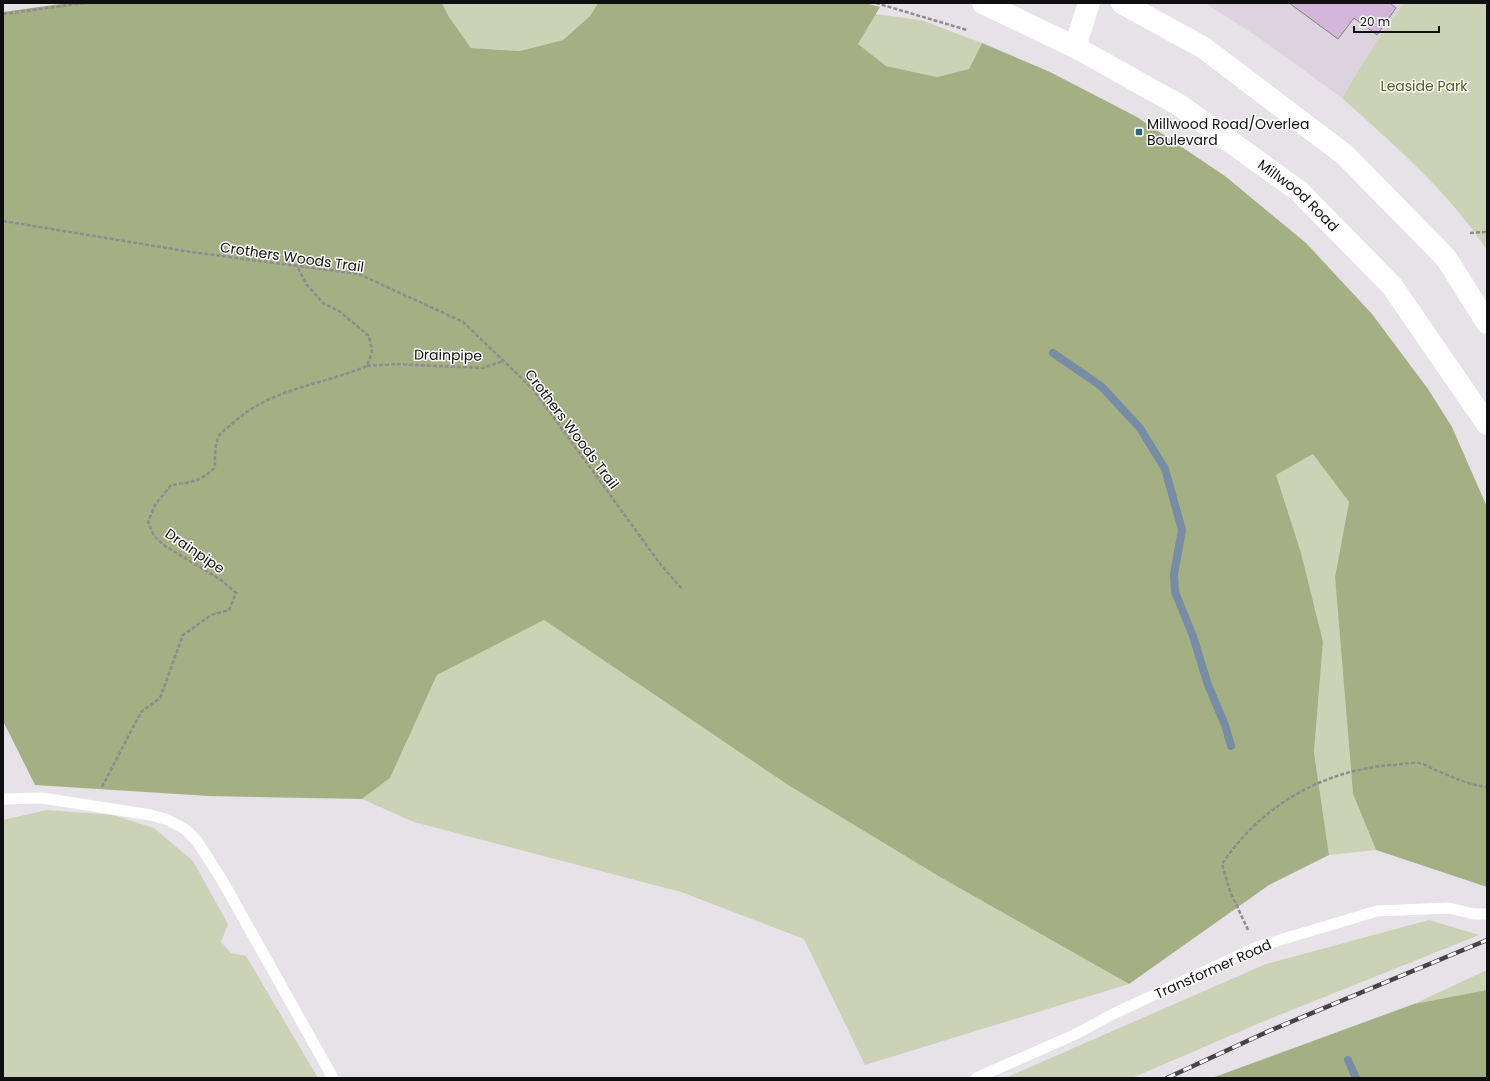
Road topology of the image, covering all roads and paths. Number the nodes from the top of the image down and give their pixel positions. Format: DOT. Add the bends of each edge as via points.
graph roads {
  1 [pos="84,3"];
  2 [pos="876,3"];
  3 [pos="983,3"];
  4 [pos="1089,3"];
  5 [pos="1122,3"];
  6 [pos="1016,11"];
  7 [pos="3,14"];
  8 [pos="967,30"];
  9 [pos="1075,47"];
  10 [pos="3,221"];
  11 [pos="1470,233"];
  12 [pos="1487,234"];
  13 [pos="297,266"];
  14 [pos="1487,323"];
  15 [pos="504,361"];
  16 [pos="367,366"];
  17 [pos="1487,424"];
  18 [pos="683,590"];
  19 [pos="1487,787"];
  20 [pos="3,799"];
  21 [pos="93,807"];
  22 [pos="1487,914"];
  23 [pos="1257,947"];
  24 [pos="333,1078"];
  25 [pos="976,1078"];
  1 -- 7 [label="path"];
  2 -- 8 [label="path"];
  3 -- 6 [label="main road, Millwood Road"];
  4 -- 9 [label="main road"];
  5 -- 14 [label="main road" via="1204,48 1346,155 1446,258"];
  6 -- 9 [label="main road, Millwood Road"];
  9 -- 17 [label="main road, Millwood Road" via="1180,105 1306,197 1392,286"];
  10 -- 13 [label="path, Crothers Woods Trail" via="191,252"];
  11 -- 12 [label="path"];
  13 -- 15 [label="path, Crothers Woods Trail" via="362,275 463,322"];
  13 -- 16 [label="path" via="307,285 323,303 339,311 369,336 372,352"];
  15 -- 16 [label="path, Drainpipe" via="484,368 395,364"];
  15 -- 18 [label="path, Crothers Woods Trail" via="533,389 661,565"];
  16 -- 21 [label="path, Drainpipe" via="276,395 243,414 220,434 215,448 215,467 208,476 190,483 171,485 155,505 148,522 154,536 165,546 221,580 236,593 229,610 211,615 183,635 160,698 141,712 107,773"];
  19 -- 23 [label="path" via="1471,785 1420,763 1366,767 1344,772 1307,787 1269,812 1233,848 1222,864 1230,891"];
  20 -- 21 [label="lane" via="42,798"];
  21 -- 24 [label="lane" via="159,817 185,829 197,841 225,885"];
  22 -- 23 [label="lane, Transformer Road" via="1474,914 1449,908 1377,911"];
  23 -- 25 [label="lane, Transformer Road" via="1115,1012 1076,1034"];
}
